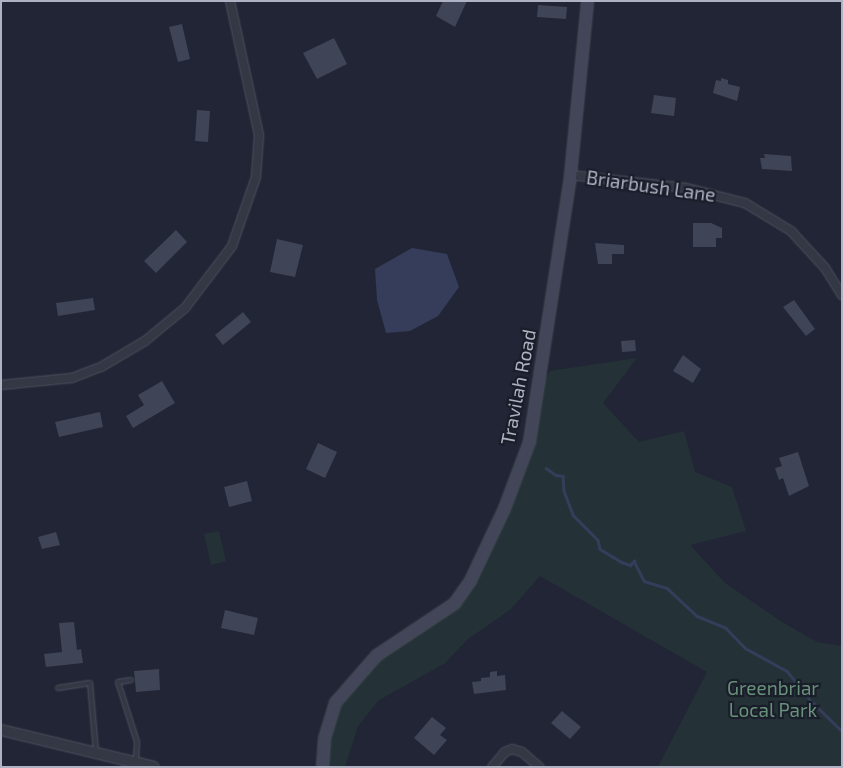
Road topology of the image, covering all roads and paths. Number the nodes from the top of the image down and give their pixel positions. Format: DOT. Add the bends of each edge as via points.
graph roads {
  1 [pos="230,1"];
  2 [pos="587,1"];
  3 [pos="570,175"];
  4 [pos="842,295"];
  5 [pos="1,385"];
  6 [pos="131,680"];
  7 [pos="58,688"];
  8 [pos="1,730"];
  9 [pos="96,753"];
  10 [pos="136,762"];
  11 [pos="154,767"];
  12 [pos="322,767"];
  13 [pos="492,767"];
  14 [pos="539,767"];
  1 -- 5 [label="street" via="259,135 255,184 232,246 185,308 145,341 101,367 72,378"];
  2 -- 3 [label="main road, Travilah Road"];
  3 -- 4 [label="street, Briarbush Lane" via="704,191 745,203 792,232 825,268"];
  3 -- 12 [label="main road, Travilah Road" via="534,416 504,508 470,580 454,603 376,655 335,702 326,730"];
  6 -- 10 [label="lane" via="118,682 138,742"];
  7 -- 9 [label="lane" via="90,683"];
  8 -- 9 [label="street"];
  9 -- 10 [label="street"];
  10 -- 11 [label="street"];
  13 -- 14 [label="street" via="512,749 522,752"];
}
